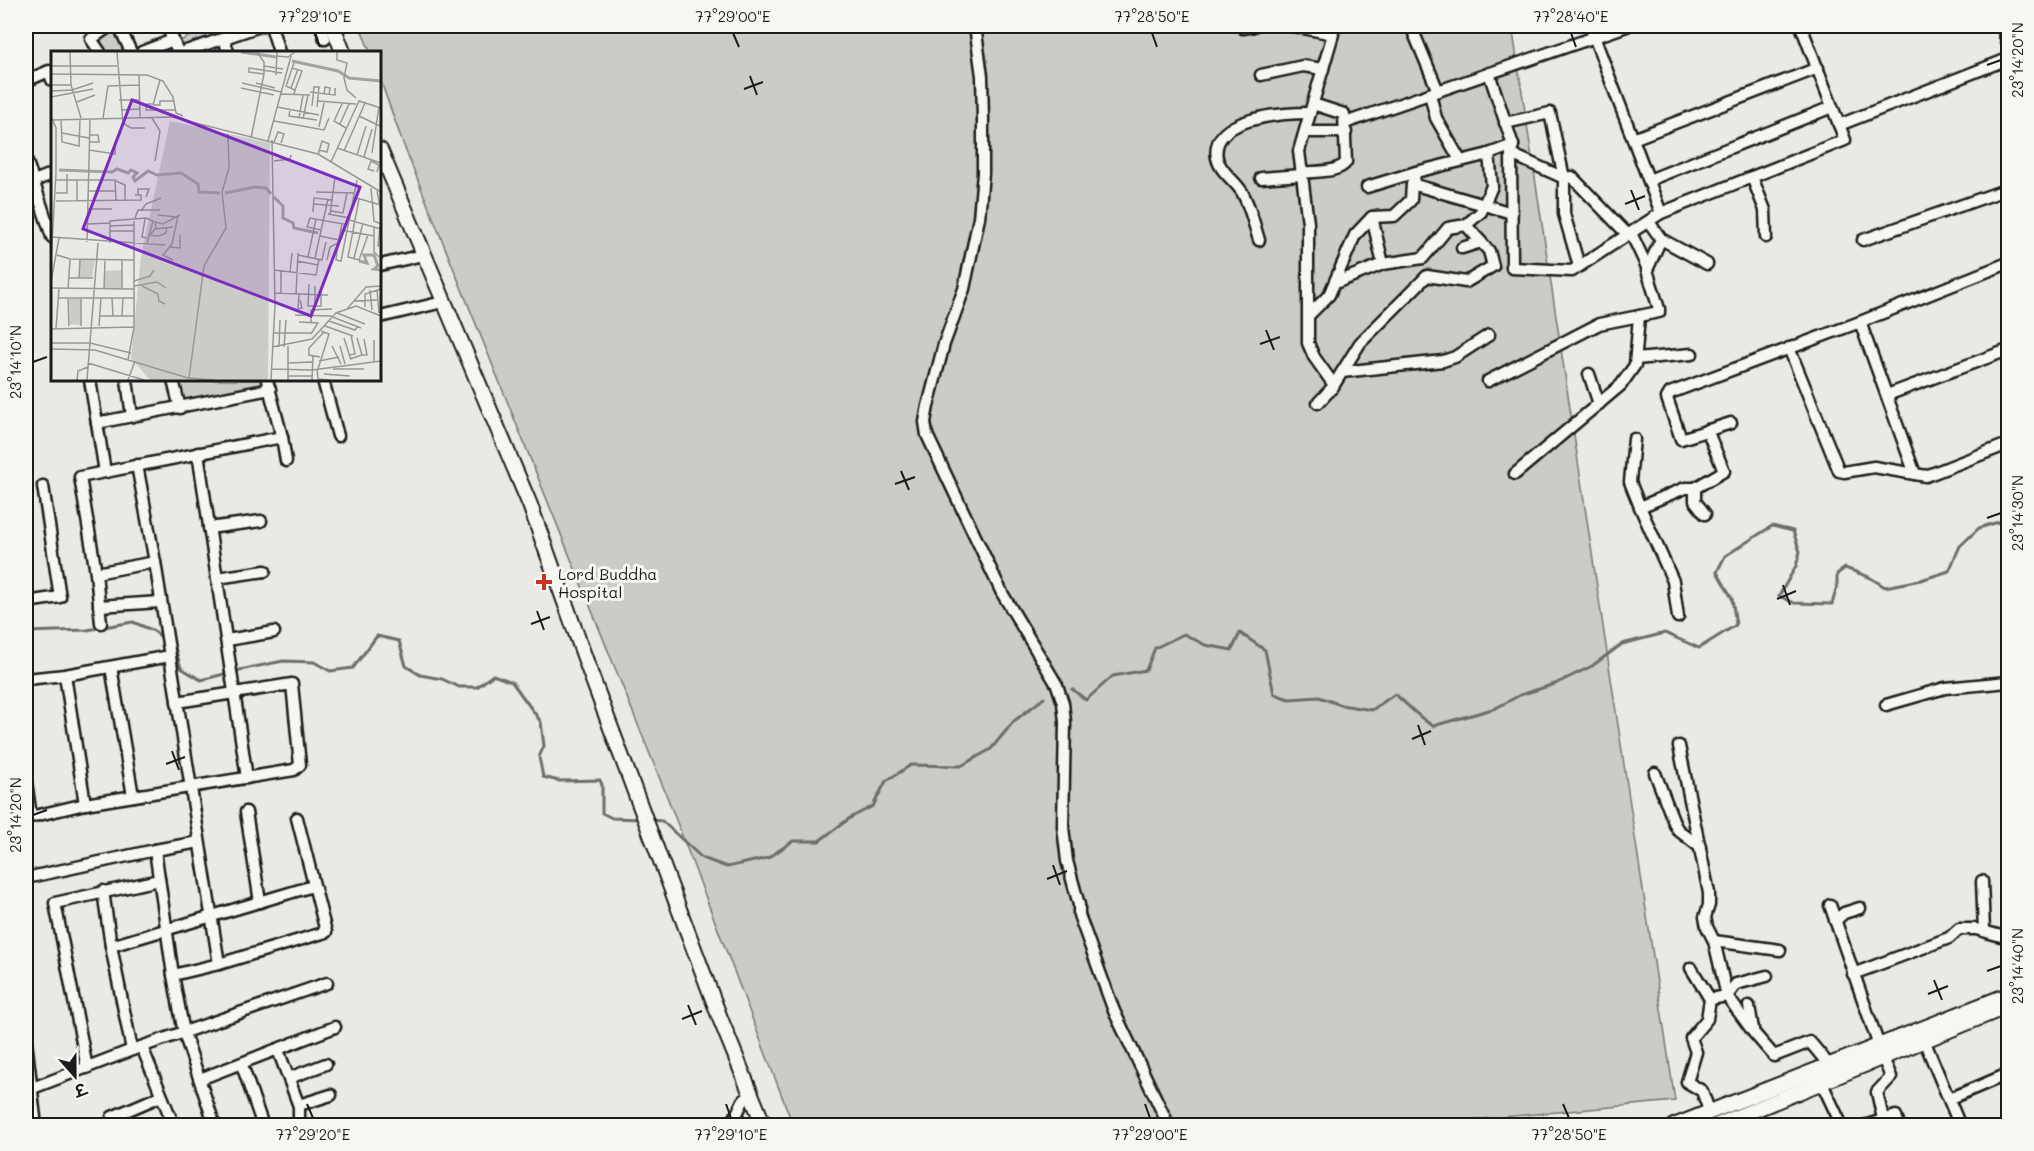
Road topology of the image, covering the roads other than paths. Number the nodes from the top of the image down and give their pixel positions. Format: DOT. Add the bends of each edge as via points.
graph roads {
  1 [pos="110,26"];
  2 [pos="119,26"];
  3 [pos="167,26"];
  4 [pos="260,26"];
  5 [pos="271,26"];
  6 [pos="321,26"];
  7 [pos="333,26"];
  8 [pos="975,26"];
  9 [pos="1293,26"];
  10 [pos="1590,26"];
  11 [pos="1609,26"];
  12 [pos="1802,26"];
  13 [pos="2001,26"];
  14 [pos="1624,27"];
  15 [pos="1413,31"];
  16 [pos="1594,37"];
  17 [pos="224,38"];
  18 [pos="325,39"];
  19 [pos="173,40"];
  20 [pos="2008,44"];
  21 [pos="99,51"];
  22 [pos="131,51"];
  23 [pos="145,51"];
  24 [pos="178,51"];
  25 [pos="186,51"];
  26 [pos="228,51"];
  27 [pos="279,51"];
  28 [pos="343,51"];
  29 [pos="2008,58"];
  30 [pos="1818,68"];
  31 [pos="1323,69"];
  32 [pos="1489,73"];
  33 [pos="1261,75"];
  34 [pos="51,76"];
  35 [pos="26,81"];
  36 [pos="1434,92"];
  37 [pos="1832,107"];
  38 [pos="1311,109"];
  39 [pos="1505,123"];
  40 [pos="1839,125"];
  41 [pos="1346,127"];
  42 [pos="1305,132"];
  43 [pos="1633,139"];
  44 [pos="1512,150"];
  45 [pos="381,152"];
  46 [pos="1489,154"];
  47 [pos="26,159"];
  48 [pos="1460,160"];
  49 [pos="1416,172"];
  50 [pos="51,174"];
  51 [pos="1302,174"];
  52 [pos="1752,177"];
  53 [pos="1261,178"];
  54 [pos="1564,178"];
  55 [pos="1649,180"];
  56 [pos="30,182"];
  57 [pos="1412,184"];
  58 [pos="1367,187"];
  59 [pos="2008,189"];
  60 [pos="1484,204"];
  61 [pos="1512,213"];
  62 [pos="1661,213"];
  63 [pos="1372,217"];
  64 [pos="1648,222"];
  65 [pos="1467,225"];
  66 [pos="51,234"];
  67 [pos="1629,234"];
  68 [pos="1766,237"];
  69 [pos="1660,239"];
  70 [pos="1259,240"];
  71 [pos="1863,240"];
  72 [pos="1481,242"];
  73 [pos="1462,248"];
  74 [pos="423,255"];
  75 [pos="2008,263"];
  76 [pos="1383,264"];
  77 [pos="1707,264"];
  78 [pos="381,265"];
  79 [pos="1493,266"];
  80 [pos="1579,266"];
  81 [pos="1512,267"];
  82 [pos="1647,267"];
  83 [pos="1335,283"];
  84 [pos="443,302"];
  85 [pos="1309,315"];
  86 [pos="1639,316"];
  87 [pos="381,317"];
  88 [pos="1860,322"];
  89 [pos="1489,335"];
  90 [pos="1789,348"];
  91 [pos="2008,350"];
  92 [pos="1692,354"];
  93 [pos="1636,359"];
  94 [pos="1342,372"];
  95 [pos="1589,374"];
  96 [pos="90,381"];
  97 [pos="127,381"];
  98 [pos="173,381"];
  99 [pos="322,381"];
  100 [pos="1488,381"];
  101 [pos="268,384"];
  102 [pos="1334,385"];
  103 [pos="1887,395"];
  104 [pos="1318,403"];
  105 [pos="1599,404"];
  106 [pos="180,408"];
  107 [pos="132,416"];
  108 [pos="97,423"];
  109 [pos="1731,423"];
  110 [pos="1707,430"];
  111 [pos="338,436"];
  112 [pos="282,437"];
  113 [pos="1634,440"];
  114 [pos="2008,444"];
  115 [pos="198,453"];
  116 [pos="286,460"];
  117 [pos="137,465"];
  118 [pos="105,472"];
  119 [pos="1515,474"];
  120 [pos="1915,474"];
  121 [pos="43,486"];
  122 [pos="1695,488"];
  123 [pos="1640,507"];
  124 [pos="1705,514"];
  125 [pos="261,521"];
  126 [pos="209,528"];
  127 [pos="155,562"];
  128 [pos="265,571"];
  129 [pos="96,573"];
  130 [pos="217,578"];
  131 [pos="26,602"];
  132 [pos="160,602"];
  133 [pos="99,606"];
  134 [pos="1678,617"];
  135 [pos="101,623"];
  136 [pos="274,632"];
  137 [pos="227,640"];
  138 [pos="169,653"];
  139 [pos="111,667"];
  140 [pos="65,675"];
  141 [pos="26,679"];
  142 [pos="2008,682"];
  143 [pos="233,688"];
  144 [pos="177,702"];
  145 [pos="1886,705"];
  146 [pos="1679,746"];
  147 [pos="1655,773"];
  148 [pos="247,778"];
  149 [pos="26,781"];
  150 [pos="191,786"];
  151 [pos="133,796"];
  152 [pos="85,804"];
  153 [pos="246,812"];
  154 [pos="28,818"];
  155 [pos="297,818"];
  156 [pos="200,842"];
  157 [pos="1700,847"];
  158 [pos="155,850"];
  159 [pos="26,878"];
  160 [pos="159,880"];
  161 [pos="1982,881"];
  162 [pos="314,886"];
  163 [pos="103,891"];
  164 [pos="260,902"];
  165 [pos="1830,905"];
  166 [pos="1860,908"];
  167 [pos="210,918"];
  168 [pos="1835,921"];
  169 [pos="166,930"];
  170 [pos="1984,931"];
  171 [pos="2008,938"];
  172 [pos="1714,941"];
  173 [pos="111,946"];
  174 [pos="1780,950"];
  175 [pos="219,964"];
  176 [pos="1691,968"];
  177 [pos="1853,974"];
  178 [pos="173,975"];
  179 [pos="1767,976"];
  180 [pos="327,983"];
  181 [pos="2008,995"];
  182 [pos="1727,996"];
  183 [pos="1710,999"];
  184 [pos="1749,1006"];
  185 [pos="2008,1006"];
  186 [pos="335,1027"];
  187 [pos="184,1033"];
  188 [pos="1754,1033"];
  189 [pos="1924,1040"];
  190 [pos="26,1048"];
  191 [pos="137,1049"];
  192 [pos="279,1050"];
  193 [pos="1881,1052"];
  194 [pos="326,1064"];
  195 [pos="242,1065"];
  196 [pos="1829,1065"];
  197 [pos="87,1068"];
  198 [pos="2008,1074"];
  199 [pos="1818,1077"];
  200 [pos="289,1078"];
  201 [pos="200,1079"];
  202 [pos="30,1089"];
  203 [pos="331,1095"];
  204 [pos="751,1095"];
  205 [pos="161,1096"];
  206 [pos="1949,1099"];
  207 [pos="299,1105"];
  208 [pos="112,1117"];
  209 [pos="1713,1119"];
  210 [pos="1883,1119"];
  211 [pos="36,1125"];
  212 [pos="174,1125"];
  213 [pos="215,1125"];
  214 [pos="263,1125"];
  215 [pos="299,1125"];
  216 [pos="731,1125"];
  217 [pos="764,1125"];
  218 [pos="1169,1125"];
  219 [pos="1674,1125"];
  220 [pos="1842,1125"];
  221 [pos="1864,1125"];
  222 [pos="1899,1125"];
  223 [pos="1960,1125"];
  1 -- 21 [label="street" via="91,39"];
  2 -- 22 [label="street"];
  3 -- 19 [label="street"];
  4 -- 17 [label="street"];
  5 -- 27 [label="street"];
  6 -- 18 [label="street"];
  7 -- 28 [label="street"];
  8 -- 218 [label="street" via="983,120 979,218 964,289 944,344 925,422 930,444 1002,593 1064,703 1063,827 1079,915 1114,1011"];
  9 -- 31 [label="street" via="1333,34"];
  10 -- 16 [label="street"];
  11 -- 14 [label="street"];
  12 -- 30 [label="street"];
  13 -- 20 [label="street"];
  14 -- 16 [label="street"];
  15 -- 36 [label="street"];
  16 -- 32 [label="street"];
  16 -- 43 [label="street"];
  17 -- 25 [label="street"];
  17 -- 26 [label="street"];
  19 -- 23 [label="street"];
  19 -- 24 [label="street"];
  29 -- 40 [label="street"];
  30 -- 37 [label="street"];
  30 -- 43 [label="street"];
  31 -- 33 [label="street" via="1303,66"];
  31 -- 38 [label="street"];
  32 -- 36 [label="street"];
  32 -- 39 [label="street"];
  34 -- 35 [label="street" via="50,71"];
  36 -- 41 [label="street"];
  36 -- 48 [label="street" via="1436,118"];
  37 -- 40 [label="street"];
  37 -- 55 [label="street"];
  38 -- 41 [label="street" via="1343,113"];
  38 -- 42 [label="street"];
  38 -- 70 [label="street" via="1244,123 1228,131 1218,143 1217,159 1244,195"];
  39 -- 44 [label="street"];
  39 -- 54 [label="street" via="1550,113"];
  40 -- 52 [label="street" via="1845,140"];
  41 -- 42 [label="street"];
  41 -- 51 [label="street" via="1345,165"];
  42 -- 51 [label="street" via="1299,151"];
  43 -- 55 [label="street"];
  44 -- 46 [label="street"];
  44 -- 54 [label="street"];
  44 -- 61 [label="street"];
  45 -- 74 [label="street"];
  46 -- 48 [label="street"];
  46 -- 60 [label="street" via="1492,186"];
  47 -- 56 [label="street"];
  48 -- 49 [label="street"];
  49 -- 57 [label="street"];
  49 -- 58 [label="street"];
  50 -- 56 [label="street"];
  51 -- 53 [label="street"];
  51 -- 85 [label="street" via="1308,223"];
  52 -- 62 [label="street"];
  52 -- 68 [label="street" via="1766,214"];
  54 -- 67 [label="street" via="1572,177"];
  54 -- 80 [label="street" via="1564,214"];
  55 -- 62 [label="street"];
  56 -- 66 [label="street"];
  57 -- 60 [label="street"];
  57 -- 63 [label="street" via="1411,200 1394,216"];
  59 -- 71 [label="street"];
  60 -- 61 [label="street"];
  60 -- 65 [label="street"];
  61 -- 81 [label="street"];
  62 -- 64 [label="street"];
  63 -- 76 [label="street"];
  63 -- 83 [label="street" via="1355,235"];
  64 -- 67 [label="street"];
  64 -- 69 [label="street"];
  65 -- 72 [label="street"];
  65 -- 76 [label="street" via="1448,228 1423,258"];
  67 -- 80 [label="street"];
  67 -- 82 [label="street"];
  69 -- 77 [label="street"];
  69 -- 82 [label="street"];
  72 -- 73 [label="street"];
  72 -- 79 [label="street" via="1489,251"];
  74 -- 78 [label="street"];
  74 -- 84 [label="street"];
  75 -- 88 [label="street"];
  76 -- 83 [label="street"];
  79 -- 81 [label="street"];
  79 -- 94 [label="street" via="1466,282 1427,276 1360,343"];
  80 -- 81 [label="street" via="1572,271"];
  82 -- 86 [label="street" via="1659,311"];
  83 -- 85 [label="street" via="1328,298"];
  84 -- 87 [label="street"];
  84 -- 204 [label="street" via="540,531"];
  85 -- 102 [label="street" via="1308,343"];
  86 -- 93 [label="street"];
  86 -- 100 [label="street" via="1599,324"];
  88 -- 90 [label="street"];
  88 -- 103 [label="street"];
  89 -- 94 [label="street" via="1443,361"];
  90 -- 110 [label="street" via="1670,393 1667,398 1681,440"];
  90 -- 120 [label="street" via="1839,471 1874,467"];
  91 -- 103 [label="street"];
  92 -- 93 [label="street"];
  93 -- 105 [label="street" via="1621,384"];
  94 -- 102 [label="street"];
  95 -- 105 [label="street"];
  96 -- 108 [label="street"];
  97 -- 107 [label="street"];
  98 -- 106 [label="street"];
  99 -- 111 [label="street"];
  101 -- 106 [label="street"];
  101 -- 112 [label="street"];
  102 -- 104 [label="street"];
  103 -- 120 [label="street"];
  105 -- 119 [label="street"];
  106 -- 107 [label="street"];
  107 -- 108 [label="street"];
  108 -- 118 [label="street"];
  109 -- 110 [label="street"];
  110 -- 122 [label="street" via="1724,471"];
  112 -- 115 [label="street"];
  112 -- 116 [label="street"];
  113 -- 123 [label="street" via="1630,482"];
  114 -- 120 [label="street" via="1926,476"];
  115 -- 117 [label="street"];
  115 -- 126 [label="street"];
  117 -- 118 [label="street"];
  117 -- 127 [label="street"];
  118 -- 129 [label="street" via="80,477"];
  121 -- 131 [label="street" via="60,597"];
  122 -- 123 [label="street"];
  122 -- 124 [label="street" via="1695,501"];
  123 -- 134 [label="street" via="1673,581"];
  125 -- 126 [label="street"];
  126 -- 130 [label="street"];
  127 -- 129 [label="street"];
  127 -- 132 [label="street"];
  128 -- 130 [label="street"];
  129 -- 133 [label="street"];
  130 -- 137 [label="street"];
  132 -- 133 [label="street"];
  132 -- 138 [label="street"];
  133 -- 135 [label="street"];
  136 -- 137 [label="street"];
  137 -- 143 [label="street"];
  138 -- 139 [label="street"];
  138 -- 144 [label="street"];
  139 -- 140 [label="street"];
  139 -- 151 [label="street"];
  140 -- 141 [label="street"];
  140 -- 152 [label="street"];
  142 -- 145 [label="street" via="1945,688"];
  143 -- 144 [label="street"];
  143 -- 148 [label="street"];
  143 -- 148 [label="street" via="292,684 300,765 294,770"];
  144 -- 150 [label="street"];
  146 -- 157 [label="street"];
  147 -- 157 [label="street" via="1675,825"];
  148 -- 150 [label="street"];
  149 -- 154 [label="street"];
  150 -- 151 [label="street"];
  150 -- 156 [label="street"];
  151 -- 152 [label="street"];
  152 -- 154 [label="street"];
  153 -- 164 [label="street"];
  155 -- 162 [label="street"];
  156 -- 158 [label="street"];
  156 -- 167 [label="street"];
  157 -- 172 [label="street" via="1709,893 1705,917"];
  158 -- 159 [label="street"];
  158 -- 160 [label="street"];
  160 -- 163 [label="street"];
  160 -- 169 [label="street"];
  161 -- 170 [label="street"];
  162 -- 164 [label="street"];
  162 -- 175 [label="street" via="326,932"];
  163 -- 173 [label="street"];
  163 -- 197 [label="street" via="55,903"];
  164 -- 167 [label="street"];
  165 -- 168 [label="street"];
  166 -- 168 [label="street"];
  167 -- 169 [label="street"];
  167 -- 175 [label="street"];
  168 -- 177 [label="street"];
  169 -- 173 [label="street"];
  169 -- 178 [label="street"];
  170 -- 171 [label="street"];
  170 -- 177 [label="street" via="1959,929 1949,938"];
  172 -- 174 [label="street"];
  172 -- 182 [label="street"];
  173 -- 191 [label="street"];
  175 -- 178 [label="street"];
  176 -- 183 [label="street"];
  177 -- 193 [label="street"];
  178 -- 187 [label="street"];
  179 -- 182 [label="street" via="1736,984"];
  180 -- 187 [label="street"];
  181 -- 193 [label="street"];
  182 -- 183 [label="street"];
  182 -- 188 [label="street"];
  183 -- 209 [label="street" via="1707,1019 1691,1038 1696,1052 1687,1082 1702,1091"];
  184 -- 188 [label="street"];
  185 -- 189 [label="street"];
  186 -- 192 [label="street"];
  187 -- 191 [label="street"];
  187 -- 201 [label="street"];
  188 -- 196 [label="street" via="1774,1056 1810,1042"];
  189 -- 193 [label="street"];
  189 -- 206 [label="street"];
  190 -- 202 [label="street"];
  191 -- 197 [label="street"];
  191 -- 205 [label="street"];
  192 -- 195 [label="street"];
  192 -- 200 [label="street"];
  193 -- 196 [label="street"];
  193 -- 199 [label="street"];
  193 -- 210 [label="street" via="1891,1077 1877,1092"];
  194 -- 200 [label="street"];
  195 -- 201 [label="street"];
  195 -- 214 [label="street"];
  196 -- 199 [label="street"];
  197 -- 202 [label="street"];
  198 -- 206 [label="street"];
  199 -- 209 [label="street"];
  199 -- 220 [label="street"];
  200 -- 207 [label="street"];
  201 -- 213 [label="street"];
  202 -- 211 [label="street"];
  203 -- 207 [label="street"];
  204 -- 216 [label="street" via="743,1101"];
  204 -- 217 [label="street"];
  205 -- 208 [label="street"];
  205 -- 212 [label="street"];
  206 -- 223 [label="street"];
  207 -- 215 [label="street"];
  209 -- 219 [label="street"];
  210 -- 221 [label="street"];
  210 -- 222 [label="street" via="1896,1116"];
}
